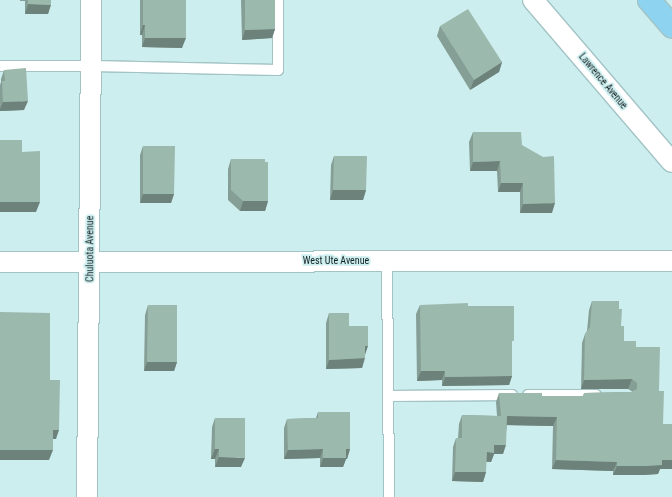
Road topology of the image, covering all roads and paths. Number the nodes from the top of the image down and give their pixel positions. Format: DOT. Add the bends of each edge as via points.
graph roads {
  1 [pos="91,0"];
  2 [pos="278,0"];
  3 [pos="533,0"];
  4 [pos="649,0"];
  5 [pos="672,26"];
  6 [pos="0,66"];
  7 [pos="92,66"];
  8 [pos="672,162"];
  9 [pos="90,261"];
  10 [pos="387,261"];
  11 [pos="672,261"];
  12 [pos="0,262"];
  13 [pos="604,395"];
  14 [pos="388,396"];
  15 [pos="87,497"];
  16 [pos="389,497"];
  1 -- 7 [label="street, Chuluota Avenue"];
  2 -- 7 [label="lane" via="278,70"];
  3 -- 8 [label="street, Lawrence Avenue"];
  4 -- 5 [label="main road"];
  6 -- 7 [label="lane"];
  7 -- 9 [label="street, Chuluota Avenue"];
  9 -- 10 [label="street, West Ute Avenue"];
  9 -- 12 [label="street, West Ute Avenue"];
  9 -- 15 [label="street, Chuluota Avenue"];
  10 -- 11 [label="street, West Ute Avenue"];
  10 -- 14 [label="lane"];
  13 -- 14 [label="lane"];
  14 -- 16 [label="lane"];
}
